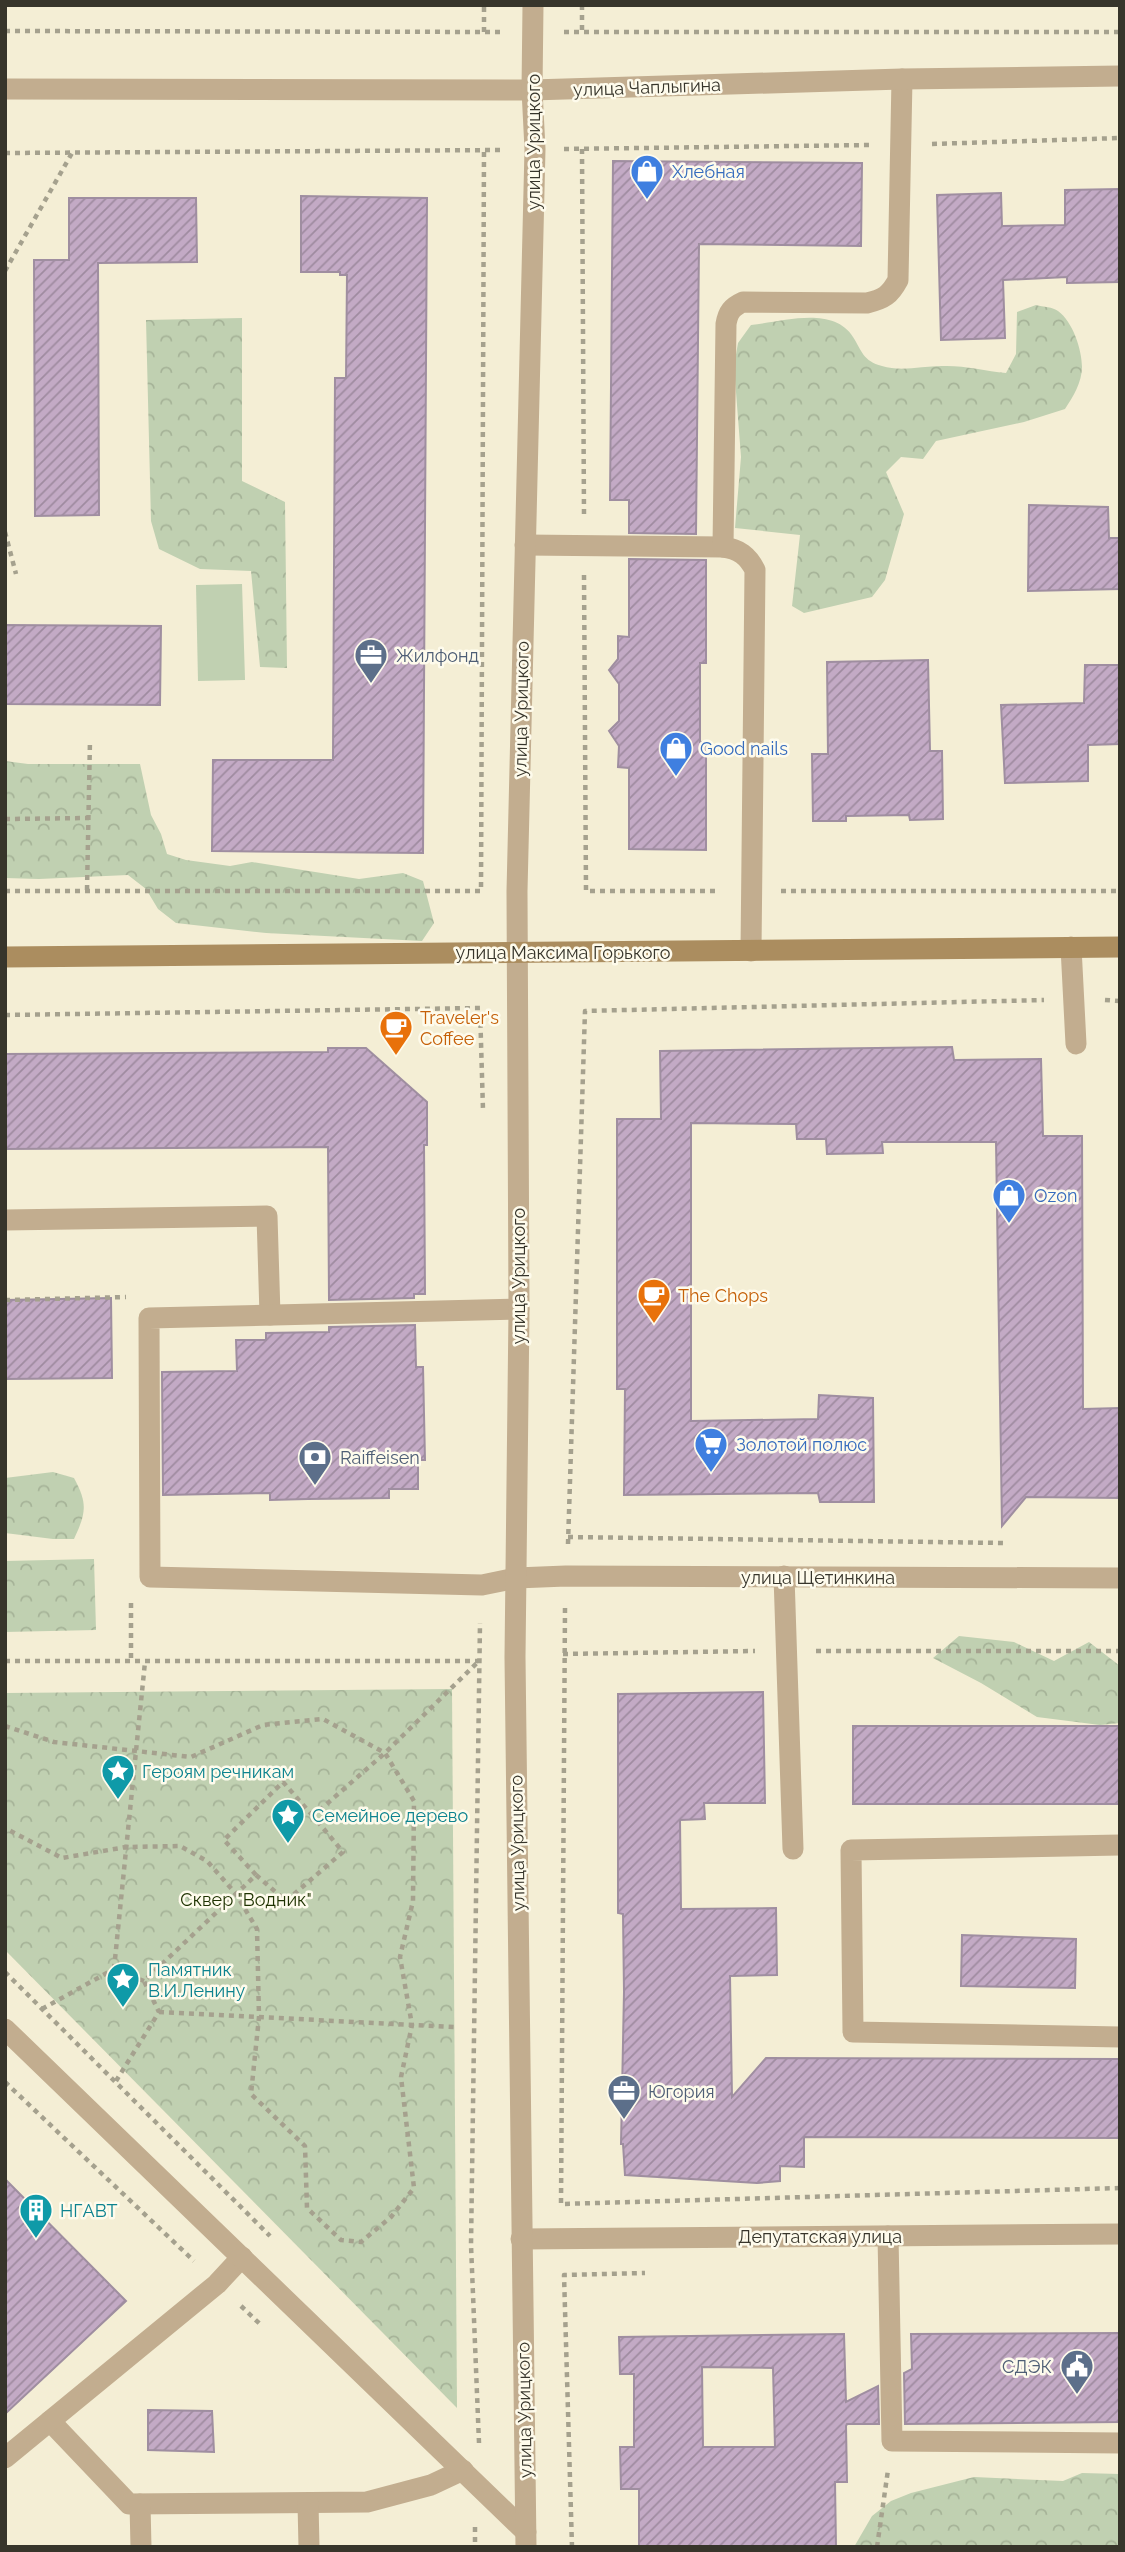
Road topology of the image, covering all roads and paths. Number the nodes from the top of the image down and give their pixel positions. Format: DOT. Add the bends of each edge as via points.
graph roads {
  1 [pos="484,5"];
  2 [pos="533,5"];
  3 [pos="582,5"];
  4 [pos="582,32"];
  5 [pos="484,33"];
  6 [pos="1120,76"];
  7 [pos="902,79"];
  8 [pos="5,89"];
  9 [pos="533,90"];
  10 [pos="484,150"];
  11 [pos="73,153"];
  12 [pos="5,271"];
  13 [pos="5,532"];
  14 [pos="525,545"];
  15 [pos="723,547"];
  16 [pos="16,573"];
  17 [pos="90,740"];
  18 [pos="89,818"];
  19 [pos="5,819"];
  20 [pos="87,890"];
  21 [pos="5,891"];
  22 [pos="586,891"];
  23 [pos="752,891"];
  24 [pos="1120,891"];
  25 [pos="1071,947"];
  26 [pos="1120,947"];
  27 [pos="751,951"];
  28 [pos="518,952"];
  29 [pos="5,957"];
  30 [pos="1074,1000"];
  31 [pos="1120,1001"];
  32 [pos="5,1015"];
  33 [pos="1076,1044"];
  34 [pos="483,1118"];
  35 [pos="5,1220"];
  36 [pos="519,1309"];
  37 [pos="270,1315"];
  38 [pos="1009,1543"];
  39 [pos="784,1576"];
  40 [pos="516,1577"];
  41 [pos="1120,1578"];
  42 [pos="482,1585"];
  43 [pos="787,1651"];
  44 [pos="1120,1651"];
  45 [pos="5,1661"];
  46 [pos="478,1661"];
  47 [pos="145,1662"];
  48 [pos="5,1726"];
  49 [pos="136,1751"];
  50 [pos="385,1753"];
  51 [pos="313,1816"];
  52 [pos="5,1828"];
  53 [pos="1120,1845"];
  54 [pos="126,1847"];
  55 [pos="793,1849"];
  56 [pos="256,1875"];
  57 [pos="236,1894"];
  58 [pos="114,1969"];
  59 [pos="5,1972"];
  60 [pos="144,1981"];
  61 [pos="42,2009"];
  62 [pos="159,2012"];
  63 [pos="259,2017"];
  64 [pos="412,2025"];
  65 [pos="454,2026"];
  66 [pos="5,2029"];
  67 [pos="1120,2037"];
  68 [pos="5,2082"];
  69 [pos="1120,2188"];
  70 [pos="1120,2234"];
  71 [pos="888,2236"];
  72 [pos="521,2239"];
  73 [pos="242,2257"];
  74 [pos="564,2275"];
  75 [pos="217,2284"];
  76 [pos="268,2332"];
  77 [pos="50,2421"];
  78 [pos="892,2441"];
  79 [pos="1120,2443"];
  80 [pos="479,2449"];
  81 [pos="5,2458"];
  82 [pos="463,2470"];
  83 [pos="431,2485"];
  84 [pos="308,2502"];
  85 [pos="140,2504"];
  86 [pos="526,2539"];
  87 [pos="141,2547"];
  88 [pos="309,2547"];
  89 [pos="475,2547"];
  90 [pos="572,2547"];
  91 [pos="877,2547"];
  1 -- 5 [label="path"];
  2 -- 9 [label="street, улица Урицкого"];
  3 -- 4 [label="path"];
  6 -- 7 [label="street, улица Чаплыгина"];
  7 -- 9 [label="street, улица Чаплыгина"];
  7 -- 15 [label="street" via="898,280 891,293 867,303 743,302 728,314"];
  8 -- 9 [label="street, улица Чаплыгина"];
  9 -- 14 [label="street, улица Урицкого"];
  10 -- 20 [label="path" via="481,891"];
  11 -- 12 [label="path"];
  13 -- 16 [label="path"];
  14 -- 15 [label="street"];
  14 -- 28 [label="street, улица Урицкого"];
  15 -- 23 [label="street" via="742,553 755,570"];
  17 -- 18 [label="path"];
  18 -- 19 [label="path"];
  18 -- 20 [label="path"];
  20 -- 21 [label="path"];
  22 -- 23 [label="path"];
  23 -- 24 [label="path"];
  23 -- 27 [label="street"];
  25 -- 26 [label="street, улица Максима Горького"];
  25 -- 27 [label="street, улица Максима Горького"];
  25 -- 30 [label="street"];
  27 -- 28 [label="street, улица Максима Горького"];
  28 -- 29 [label="street, улица Максима Горького"];
  28 -- 36 [label="street, улица Урицкого"];
  30 -- 31 [label="path"];
  30 -- 33 [label="street"];
  30 -- 38 [label="path" via="585,1011 568,1536"];
  32 -- 34 [label="path" via="480,1008"];
  35 -- 37 [label="street" via="267,1216"];
  36 -- 37 [label="street"];
  36 -- 40 [label="street, улица Урицкого"];
  37 -- 42 [label="street, улица Щетинкина" via="149,1318 150,1577"];
  39 -- 40 [label="street, улица Щетинкина"];
  39 -- 41 [label="street, улица Щетинкина"];
  39 -- 43 [label="street"];
  40 -- 42 [label="street, улица Щетинкина"];
  40 -- 72 [label="street, улица Урицкого"];
  42 -- 46 [label="path"];
  43 -- 44 [label="path"];
  43 -- 55 [label="street"];
  43 -- 69 [label="path" via="563,1654 561,2204"];
  45 -- 47 [label="path"];
  46 -- 47 [label="path"];
  46 -- 50 [label="path"];
  46 -- 80 [label="path" via="471,2245"];
  47 -- 49 [label="path"];
  48 -- 49 [label="path" via="54,1742"];
  49 -- 50 [label="path" via="191,1757 263,1725 323,1719"];
  49 -- 54 [label="path"];
  50 -- 51 [label="path"];
  50 -- 64 [label="path" via="414,1801 413,1901 400,1957"];
  51 -- 56 [label="path" via="343,1852 286,1901"];
  51 -- 56 [label="path" via="283,1783 224,1840"];
  52 -- 54 [label="path" via="62,1858"];
  53 -- 67 [label="street" via="852,1850 853,2032"];
  54 -- 57 [label="path" via="180,1846 207,1861"];
  54 -- 58 [label="path"];
  56 -- 57 [label="path"];
  57 -- 60 [label="path"];
  57 -- 63 [label="path" via="257,1929"];
  58 -- 60 [label="path"];
  58 -- 61 [label="path"];
  59 -- 61 [label="path"];
  60 -- 62 [label="path"];
  61 -- 62 [label="path" via="116,2081"];
  62 -- 63 [label="path"];
  63 -- 64 [label="path"];
  63 -- 64 [label="path" via="251,2094 305,2146 307,2208 341,2240 361,2242 391,2217 414,2188 401,2077"];
  64 -- 65 [label="path"];
  66 -- 73 [label="street"];
  68 -- 75 [label="path"];
  70 -- 71 [label="street, Депутатская улица"];
  71 -- 72 [label="street, Депутатская улица"];
  71 -- 78 [label="street"];
  72 -- 86 [label="street, улица Урицкого"];
  73 -- 75 [label="street"];
  73 -- 82 [label="street"];
  74 -- 90 [label="path"];
  75 -- 76 [label="path"];
  75 -- 77 [label="street"];
  77 -- 81 [label="street"];
  77 -- 85 [label="street" via="130,2504"];
  78 -- 79 [label="street"];
  78 -- 91 [label="path"];
  82 -- 83 [label="street"];
  82 -- 86 [label="street"];
  83 -- 84 [label="street" via="367,2502"];
  83 -- 89 [label="path" via="476,2528"];
  84 -- 85 [label="street"];
  84 -- 88 [label="street"];
  85 -- 87 [label="street"];
}
